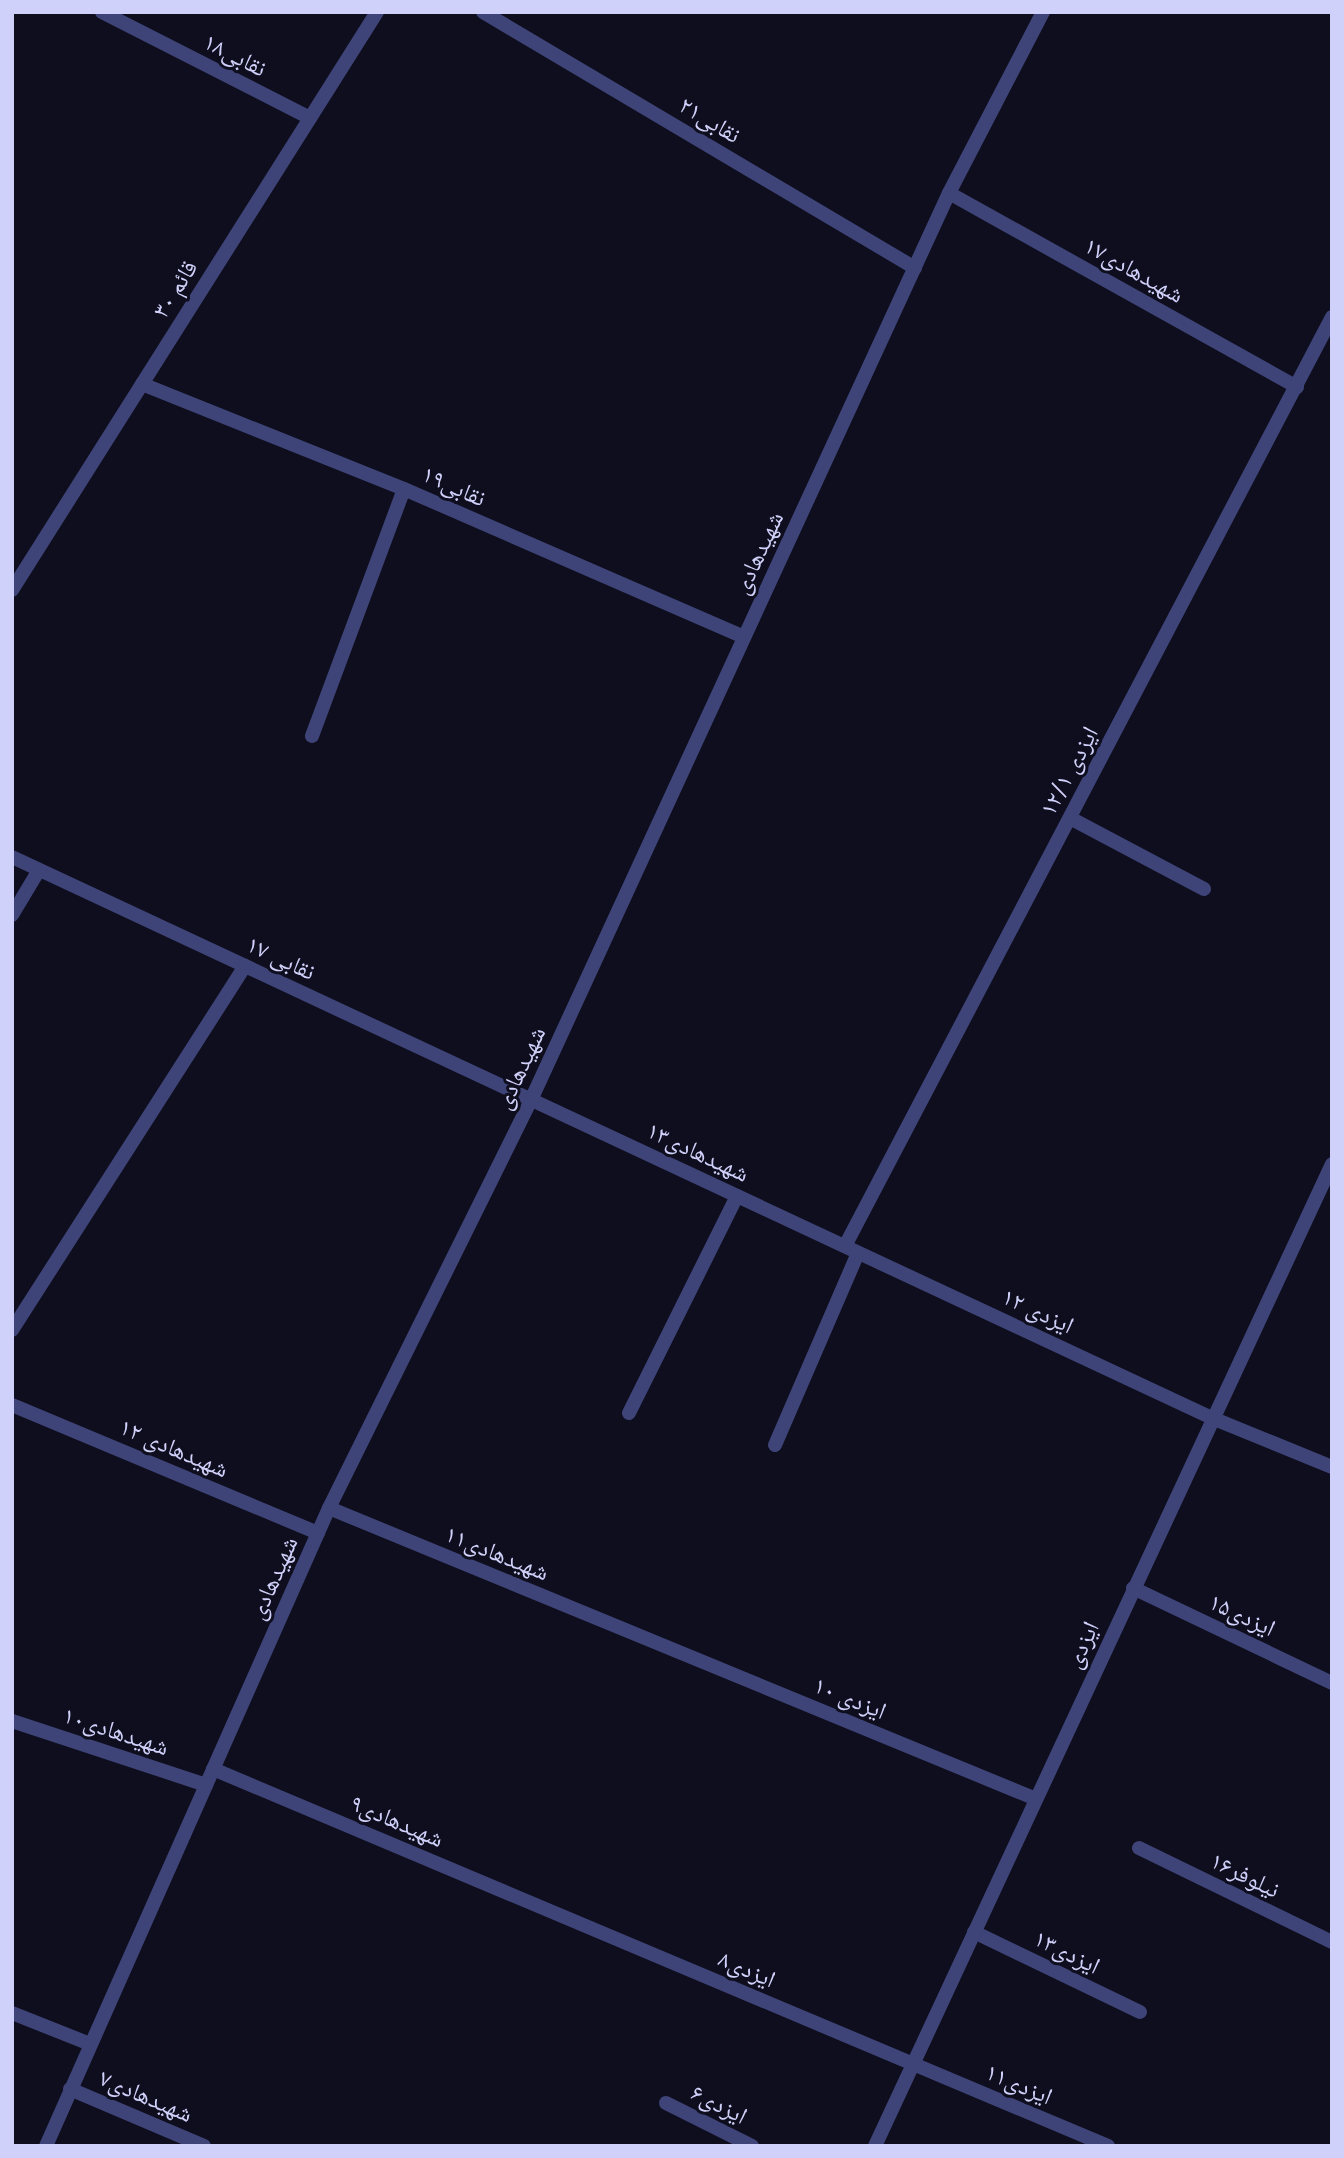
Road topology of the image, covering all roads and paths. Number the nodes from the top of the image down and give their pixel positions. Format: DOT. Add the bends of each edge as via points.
graph roads {
  1 [pos="102,12"];
  2 [pos="377,12"];
  3 [pos="483,12"];
  4 [pos="1043,12"];
  5 [pos="310,118"];
  6 [pos="949,193"];
  7 [pos="915,268"];
  8 [pos="1332,317"];
  9 [pos="142,384"];
  10 [pos="1297,387"];
  11 [pos="404,489"];
  12 [pos="12,590"];
  13 [pos="744,637"];
  14 [pos="312,736"];
  15 [pos="1070,818"];
  16 [pos="12,857"];
  17 [pos="40,870"];
  18 [pos="1203,889"];
  19 [pos="12,915"];
  20 [pos="245,966"];
  21 [pos="531,1100"];
  22 [pos="1332,1164"];
  23 [pos="737,1196"];
  24 [pos="851,1249"];
  25 [pos="12,1330"];
  26 [pos="12,1405"];
  27 [pos="629,1413"];
  28 [pos="1212,1418"];
  29 [pos="775,1445"];
  30 [pos="1332,1467"];
  31 [pos="329,1508"];
  32 [pos="318,1534"];
  33 [pos="1133,1588"];
  34 [pos="648,1639"];
  35 [pos="1332,1683"];
  36 [pos="12,1721"];
  37 [pos="213,1769"];
  38 [pos="206,1785"];
  39 [pos="1036,1799"];
  40 [pos="1139,1848"];
  41 [pos="563,1916"];
  42 [pos="974,1932"];
  43 [pos="1332,1942"];
  44 [pos="1140,2012"];
  45 [pos="12,2013"];
  46 [pos="90,2044"];
  47 [pos="913,2064"];
  48 [pos="70,2089"];
  49 [pos="666,2103"];
  50 [pos="46,2146"];
  51 [pos="204,2146"];
  52 [pos="752,2146"];
  53 [pos="875,2146"];
  54 [pos="1108,2146"];
  1 -- 5 [label="street, نقابی۱۸"];
  2 -- 5 [label="street, قائم ۳۰"];
  3 -- 7 [label="street, نقابی۲۱"];
  4 -- 6 [label="street, شهیدهادی"];
  5 -- 9 [label="street, قائم ۳۰"];
  6 -- 7 [label="street, شهیدهادی"];
  6 -- 10 [label="street, شهیدهادی۱۷"];
  7 -- 13 [label="street, شهیدهادی"];
  8 -- 10 [label="street, ایزدی ۱۲/۱"];
  9 -- 11 [label="street, نقابی۱۹"];
  9 -- 12 [label="street, قائم ۳۰"];
  10 -- 15 [label="street, ایزدی ۱۲/۱"];
  11 -- 13 [label="street, نقابی۱۹"];
  11 -- 14 [label="street"];
  13 -- 21 [label="street, شهیدهادی"];
  15 -- 18 [label="street"];
  15 -- 24 [label="street, ایزدی ۱۲/۱"];
  16 -- 17 [label="street, نقابی ۱۷"];
  17 -- 19 [label="street"];
  17 -- 20 [label="street, نقابی ۱۷"];
  20 -- 21 [label="street, نقابی ۱۷"];
  20 -- 25 [label="street"];
  21 -- 23 [label="street, شهیدهادی۱۳"];
  21 -- 31 [label="street, شهیدهادی"];
  22 -- 28 [label="street, ایزدی"];
  23 -- 24 [label="street, شهیدهادی۱۳"];
  23 -- 27 [label="street"];
  24 -- 28 [label="street, ایزدی ۱۲"];
  24 -- 29 [label="street, ایزدی ۱۲/۱"];
  26 -- 32 [label="street, شهیدهادی ۱۲"];
  28 -- 30 [label="street, ایزدی ۱۲"];
  28 -- 33 [label="street, ایزدی"];
  31 -- 32 [label="street, شهیدهادی"];
  31 -- 34 [label="street, شهیدهادی۱۱"];
  32 -- 37 [label="street, شهیدهادی"];
  33 -- 35 [label="street, ایزدی۱۵"];
  33 -- 39 [label="street, ایزدی"];
  34 -- 39 [label="street, ایزدی ۱۰"];
  36 -- 38 [label="street, شهیدهادی۱۰"];
  37 -- 38 [label="street, شهیدهادی"];
  37 -- 41 [label="street, شهیدهادی۹"];
  38 -- 46 [label="street, شهیدهادی"];
  39 -- 42 [label="street, ایزدی"];
  40 -- 43 [label="street, نیلوفر۱۶"];
  41 -- 47 [label="street, ایزدی۸"];
  42 -- 44 [label="street, ایزدی۱۳"];
  42 -- 47 [label="street, ایزدی"];
  45 -- 46 [label="street"];
  46 -- 48 [label="street, شهیدهادی"];
  47 -- 53 [label="street, ایزدی"];
  47 -- 54 [label="street, ایزدی۱۱"];
  48 -- 50 [label="street, شهیدهادی"];
  48 -- 51 [label="street, شهیدهادی۷"];
  49 -- 52 [label="street, ایزدی۶"];
}
